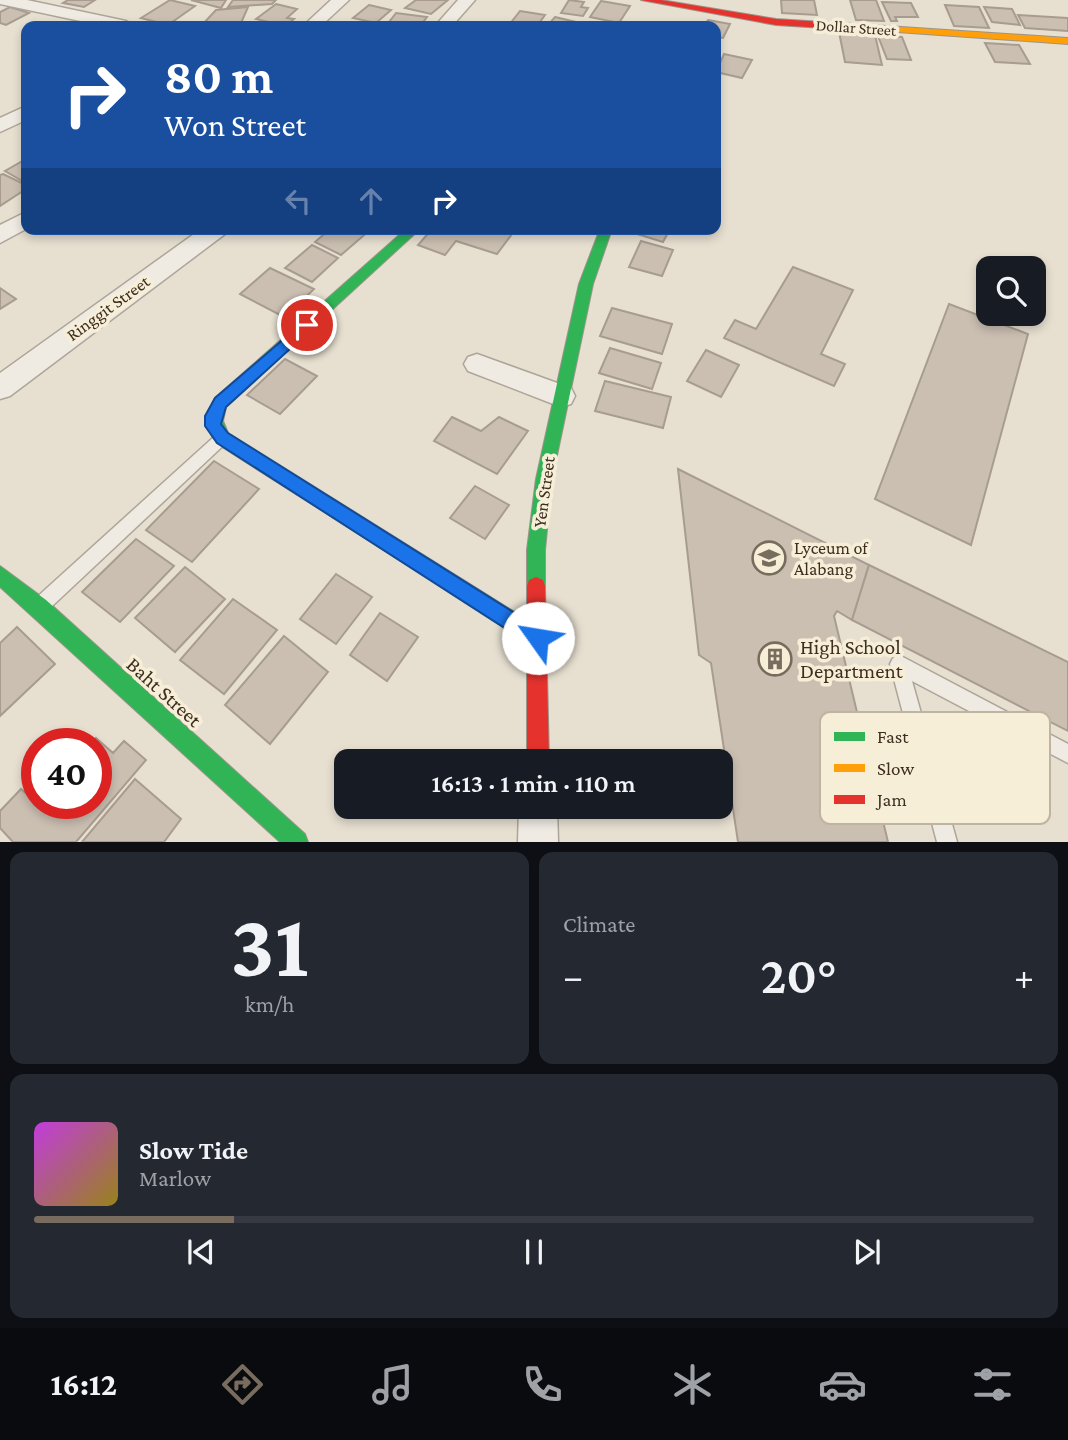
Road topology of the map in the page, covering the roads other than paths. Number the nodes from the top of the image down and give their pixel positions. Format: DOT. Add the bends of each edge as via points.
graph roads {
  1 [pos="5,0"];
  2 [pos="341,0"];
  3 [pos="467,0"];
  4 [pos="645,0"];
  5 [pos="103,21"];
  6 [pos="317,21"];
  7 [pos="451,21"];
  8 [pos="1068,41"];
  9 [pos="21,114"];
  10 [pos="0,125"];
  11 [pos="21,222"];
  12 [pos="0,235"];
  13 [pos="209,235"];
  14 [pos="407,235"];
  15 [pos="604,235"];
  16 [pos="477,364"];
  17 [pos="0,387"];
  18 [pos="561,396"];
  19 [pos="222,438"];
  20 [pos="0,575"];
  21 [pos="39,607"];
  22 [pos="538,638"];
  23 [pos="912,712"];
  24 [pos="989,712"];
  25 [pos="1050,744"];
  26 [pos="538,749"];
  27 [pos="1068,754"];
  28 [pos="538,819"];
  29 [pos="942,824"];
  30 [pos="297,842"];
  31 [pos="538,842"];
  32 [pos="947,842"];
  1 -- 5 [label="street"];
  2 -- 6 [label="street"];
  3 -- 7 [label="street"];
  4 -- 8 [label="street, Dollar Street" via="776,22"];
  9 -- 10 [label="street"];
  11 -- 12 [label="street"];
  13 -- 17 [label="street, Ringgit Street"];
  14 -- 19 [label="street" via="220,403 213,426"];
  15 -- 18 [label="street, Yen Street" via="586,284"];
  16 -- 18 [label="street"];
  18 -- 22 [label="street, Yen Street" via="536,550"];
  19 -- 21 [label="lane"];
  19 -- 22 [label="street"];
  20 -- 21 [label="street, Baht Street"];
  21 -- 30 [label="street, Baht Street"];
  22 -- 26 [label="street, Yen Street"];
  23 -- 24 [label="lane" via="899,664"];
  25 -- 27 [label="lane"];
  28 -- 31 [label="street"];
  29 -- 32 [label="lane"];
}
